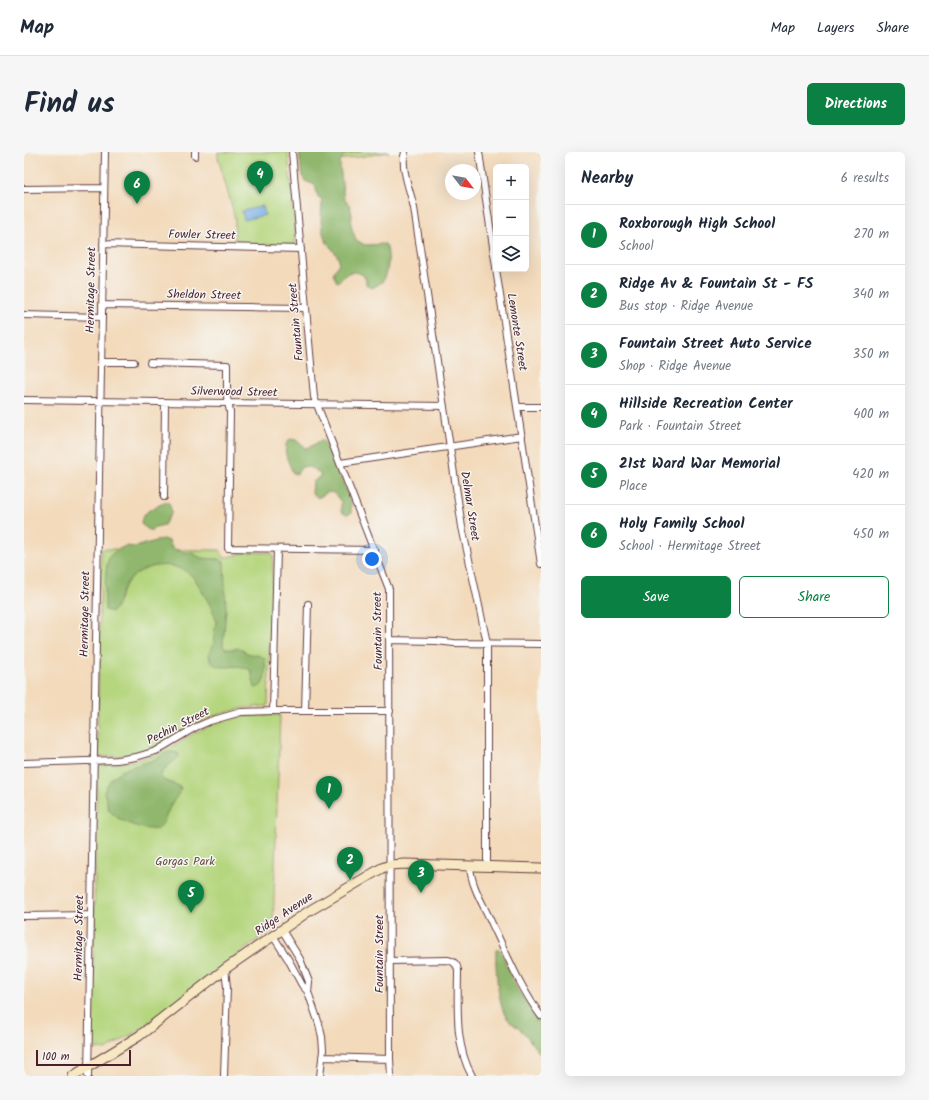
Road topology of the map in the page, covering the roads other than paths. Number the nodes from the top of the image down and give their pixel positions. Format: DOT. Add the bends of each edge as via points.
graph roads {
  1 [pos="105,152"];
  2 [pos="292,152"];
  3 [pos="405,152"];
  4 [pos="479,152"];
  5 [pos="104,188"];
  6 [pos="24,189"];
  7 [pos="103,244"];
  8 [pos="493,248"];
  9 [pos="301,249"];
  10 [pos="497,272"];
  11 [pos="102,304"];
  12 [pos="306,308"];
  13 [pos="24,315"];
  14 [pos="102,317"];
  15 [pos="101,362"];
  16 [pos="134,362"];
  17 [pos="150,363"];
  18 [pos="24,400"];
  19 [pos="100,401"];
  20 [pos="165,402"];
  21 [pos="228,403"];
  22 [pos="317,404"];
  23 [pos="444,406"];
  24 [pos="517,406"];
  25 [pos="541,407"];
  26 [pos="522,436"];
  27 [pos="450,447"];
  28 [pos="340,463"];
  29 [pos="164,497"];
  30 [pos="277,549"];
  31 [pos="374,550"];
  32 [pos="541,564"];
  33 [pos="308,604"];
  34 [pos="390,640"];
  35 [pos="487,643"];
  36 [pos="541,644"];
  37 [pos="273,711"];
  38 [pos="305,711"];
  39 [pos="390,711"];
  40 [pos="94,762"];
  41 [pos="24,763"];
  42 [pos="390,866"];
  43 [pos="470,866"];
  44 [pos="487,866"];
  45 [pos="541,868"];
  46 [pos="91,915"];
  47 [pos="24,916"];
  48 [pos="282,930"];
  49 [pos="273,936"];
  50 [pos="390,961"];
  51 [pos="225,969"];
  52 [pos="308,992"];
  53 [pos="541,1016"];
  54 [pos="322,1057"];
  55 [pos="390,1059"];
  56 [pos="88,1072"];
  57 [pos="73,1076"];
  58 [pos="224,1076"];
  59 [pos="320,1076"];
  60 [pos="391,1076"];
  61 [pos="472,1076"];
  1 -- 5 [label="street, Hermitage Street"];
  2 -- 9 [label="street, Fountain Street"];
  3 -- 23 [label="street, Delmar Street" via="404,168 414,208"];
  4 -- 8 [label="street, Lemonte Street"];
  5 -- 6 [label="street"];
  5 -- 7 [label="street, Hermitage Street"];
  7 -- 9 [label="street, Fowler Street"];
  7 -- 11 [label="street, Hermitage Street"];
  9 -- 12 [label="street, Fountain Street"];
  10 -- 24 [label="street, Lemonte Street"];
  11 -- 12 [label="street, Sheldon Street"];
  11 -- 14 [label="street, Hermitage Street"];
  12 -- 22 [label="street, Fountain Street"];
  13 -- 14 [label="street"];
  14 -- 15 [label="street, Hermitage Street"];
  15 -- 16 [label="street"];
  15 -- 19 [label="street, Hermitage Street"];
  17 -- 21 [label="street" via="227,365"];
  18 -- 19 [label="street, Silverwood Street"];
  19 -- 20 [label="street, Silverwood Street"];
  19 -- 40 [label="street, Hermitage Street"];
  20 -- 21 [label="street, Silverwood Street"];
  20 -- 29 [label="street"];
  21 -- 22 [label="street, Silverwood Street"];
  21 -- 30 [label="street" via="228,548"];
  22 -- 23 [label="street, Silverwood Street"];
  22 -- 28 [label="street, Fountain Street"];
  23 -- 27 [label="street, Delmar Street"];
  24 -- 25 [label="street"];
  24 -- 26 [label="street, Lemonte Street"];
  26 -- 27 [label="street"];
  26 -- 32 [label="street, Lemonte Street"];
  27 -- 28 [label="street"];
  27 -- 35 [label="street, Delmar Street" via="463,533"];
  28 -- 31 [label="street, Fountain Street"];
  30 -- 31 [label="street"];
  30 -- 37 [label="street"];
  31 -- 34 [label="street, Fountain Street" via="389,589"];
  33 -- 38 [label="street"];
  34 -- 35 [label="street"];
  34 -- 39 [label="street, Fountain Street"];
  35 -- 36 [label="street"];
  35 -- 44 [label="street, Delmar Street"];
  37 -- 38 [label="street, Pechin Street"];
  37 -- 40 [label="street, Pechin Street" via="241,712 224,716 196,727 150,753 122,760"];
  38 -- 39 [label="street, Pechin Street"];
  39 -- 42 [label="street, Fountain Street"];
  40 -- 41 [label="street, Pechin Street"];
  40 -- 46 [label="street, Hermitage Street"];
  42 -- 43 [label="main road, Ridge Avenue"];
  42 -- 48 [label="main road, Ridge Avenue" via="324,902"];
  42 -- 50 [label="street, Fountain Street"];
  43 -- 44 [label="main road, Ridge Avenue"];
  43 -- 53 [label="street" via="474,885 521,985"];
  44 -- 45 [label="main road, Ridge Avenue"];
  46 -- 47 [label="street"];
  46 -- 56 [label="street, Hermitage Street"];
  48 -- 49 [label="main road, Ridge Avenue"];
  48 -- 52 [label="street" via="300,959 309,982"];
  49 -- 51 [label="main road, Ridge Avenue"];
  49 -- 52 [label="street"];
  50 -- 55 [label="street, Fountain Street"];
  50 -- 61 [label="street" via="448,960 455,963 458,970 459,1040"];
  51 -- 56 [label="main road, Ridge Avenue" via="148,1030"];
  51 -- 58 [label="street" via="228,987"];
  52 -- 54 [label="street" via="321,1031"];
  54 -- 55 [label="street"];
  54 -- 59 [label="street"];
  55 -- 60 [label="street, Fountain Street"];
  56 -- 57 [label="main road, Ridge Avenue"];
}
